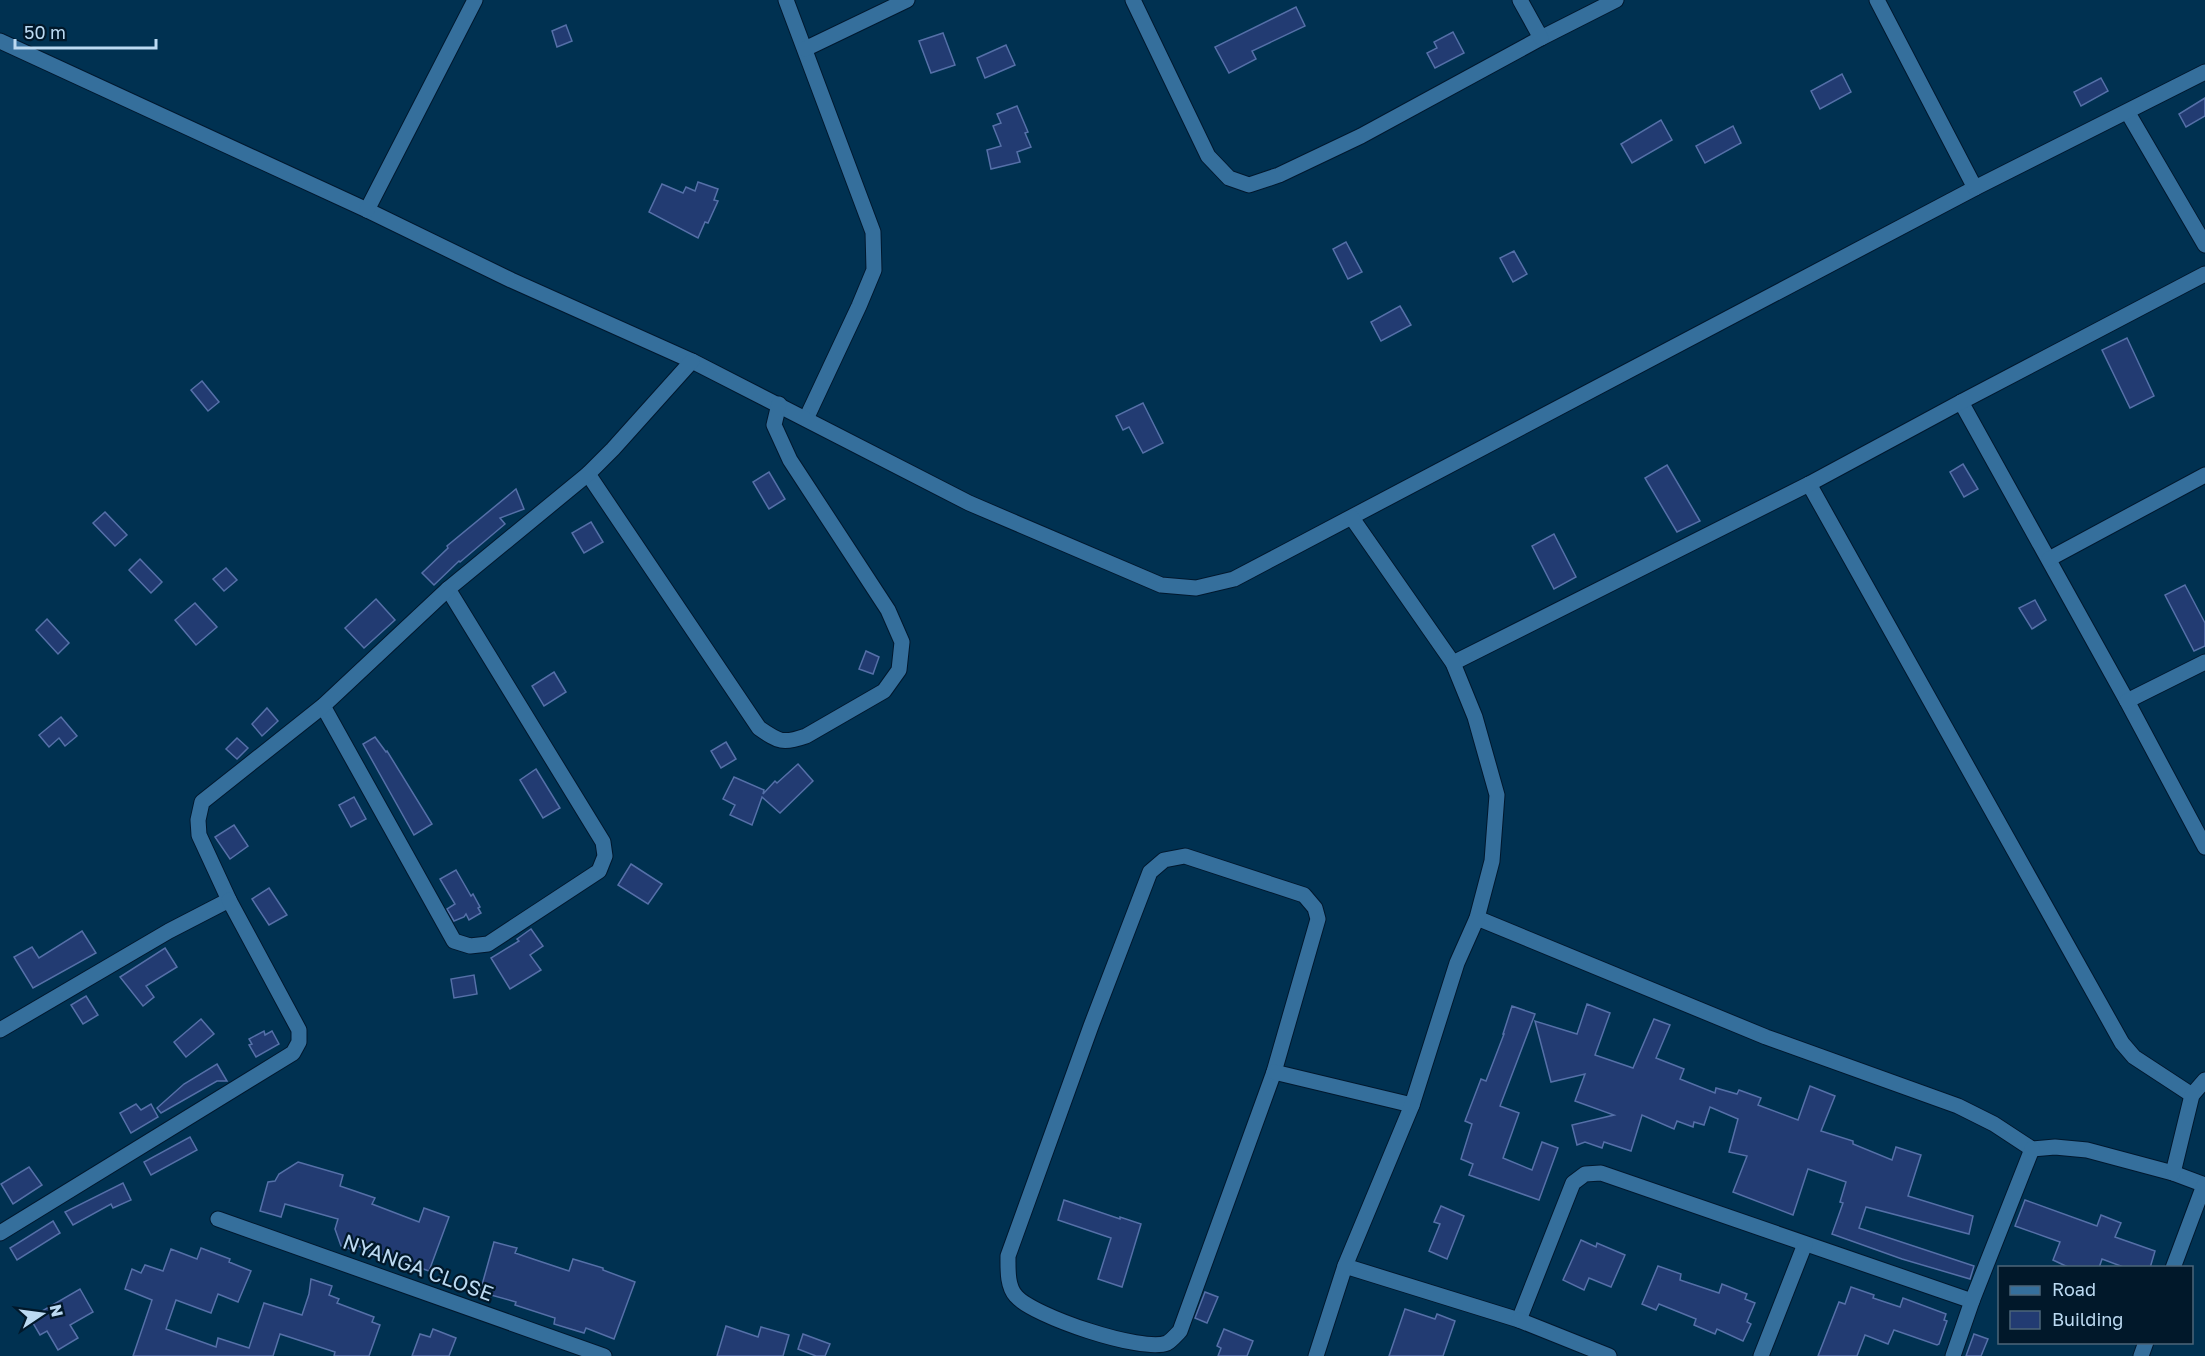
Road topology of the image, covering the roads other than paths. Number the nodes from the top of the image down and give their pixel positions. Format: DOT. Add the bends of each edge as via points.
graph roads {
  1 [pos="475,0"];
  2 [pos="786,0"];
  3 [pos="907,0"];
  4 [pos="1133,0"];
  5 [pos="1520,0"];
  6 [pos="1616,0"];
  7 [pos="1877,0"];
  8 [pos="1541,38"];
  9 [pos="0,41"];
  10 [pos="805,49"];
  11 [pos="2205,72"];
  12 [pos="2128,112"];
  13 [pos="1975,188"];
  14 [pos="367,210"];
  15 [pos="2205,245"];
  16 [pos="2205,274"];
  17 [pos="692,361"];
  18 [pos="1961,402"];
  19 [pos="779,404"];
  20 [pos="806,419"];
  21 [pos="588,474"];
  22 [pos="2205,475"];
  23 [pos="1809,484"];
  24 [pos="1352,518"];
  25 [pos="2049,559"];
  26 [pos="448,589"];
  27 [pos="2205,662"];
  28 [pos="1453,663"];
  29 [pos="2127,700"];
  30 [pos="323,706"];
  31 [pos="2205,847"];
  32 [pos="230,900"];
  33 [pos="1477,918"];
  34 [pos="0,1030"];
  35 [pos="1274,1072"];
  36 [pos="2205,1080"];
  37 [pos="2192,1095"];
  38 [pos="1412,1105"];
  39 [pos="2032,1149"];
  40 [pos="2173,1173"];
  41 [pos="2204,1185"];
  42 [pos="218,1219"];
  43 [pos="0,1233"];
  44 [pos="1805,1244"];
  45 [pos="1345,1266"];
  46 [pos="2174,1266"];
  47 [pos="1972,1301"];
  48 [pos="1519,1320"];
  49 [pos="604,1356"];
  50 [pos="1316,1356"];
  51 [pos="1609,1356"];
  52 [pos="1761,1356"];
  53 [pos="1953,1356"];
  1 -- 14 [label="street"];
  2 -- 10 [label="street"];
  3 -- 10 [label="street"];
  4 -- 8 [label="street" via="1208,156 1228,178 1249,185 1361,136"];
  5 -- 8 [label="street"];
  6 -- 8 [label="street"];
  7 -- 13 [label="street"];
  9 -- 14 [label="street"];
  10 -- 20 [label="street" via="873,232 874,261 859,306"];
  11 -- 12 [label="street"];
  12 -- 13 [label="street"];
  12 -- 15 [label="street"];
  13 -- 24 [label="street"];
  14 -- 17 [label="street"];
  16 -- 18 [label="street"];
  17 -- 19 [label="street"];
  17 -- 21 [label="street"];
  18 -- 23 [label="street"];
  18 -- 25 [label="street"];
  19 -- 20 [label="street"];
  19 -- 21 [label="street" via="774,425 790,460 888,610 902,642 899,670 884,691 807,736 778,741 759,728"];
  20 -- 24 [label="street" via="969,503 1161,585 1196,588 1234,579"];
  21 -- 26 [label="street"];
  22 -- 25 [label="street"];
  23 -- 28 [label="street"];
  23 -- 37 [label="street" via="2122,1043 2134,1057"];
  24 -- 28 [label="street"];
  25 -- 29 [label="street"];
  26 -- 30 [label="street"];
  26 -- 30 [label="street" via="603,842 605,856 599,871 488,944 470,946 454,941"];
  27 -- 29 [label="street"];
  28 -- 33 [label="street" via="1475,717 1497,795 1492,861"];
  29 -- 31 [label="street"];
  30 -- 32 [label="street" via="202,802 199,835"];
  32 -- 34 [label="street" via="169,931"];
  32 -- 43 [label="street" via="299,1030 299,1042 293,1053"];
  33 -- 38 [label="street" via="1457,963"];
  33 -- 39 [label="street" via="1766,1037 1958,1106"];
  35 -- 35 [label="street" via="1180,1331 1167,1343 1141,1345 1110,1338 1039,1312 1016,1296 1008,1275 1008,1256 1150,872 1164,860 1185,856 1304,895 1315,908 1318,919"];
  35 -- 38 [label="street"];
  36 -- 37 [label="street"];
  37 -- 40 [label="street"];
  38 -- 45 [label="street"];
  39 -- 40 [label="street" via="2055,1146 2087,1150"];
  39 -- 47 [label="street"];
  40 -- 41 [label="street"];
  41 -- 46 [label="street"];
  42 -- 49 [label="street, NYANGA CLOSE"];
  44 -- 47 [label="street"];
  44 -- 48 [label="street" via="1600,1173 1585,1174 1573,1183"];
  44 -- 52 [label="street"];
  45 -- 48 [label="street"];
  45 -- 50 [label="street"];
  47 -- 53 [label="street"];
  48 -- 51 [label="street"];
}
